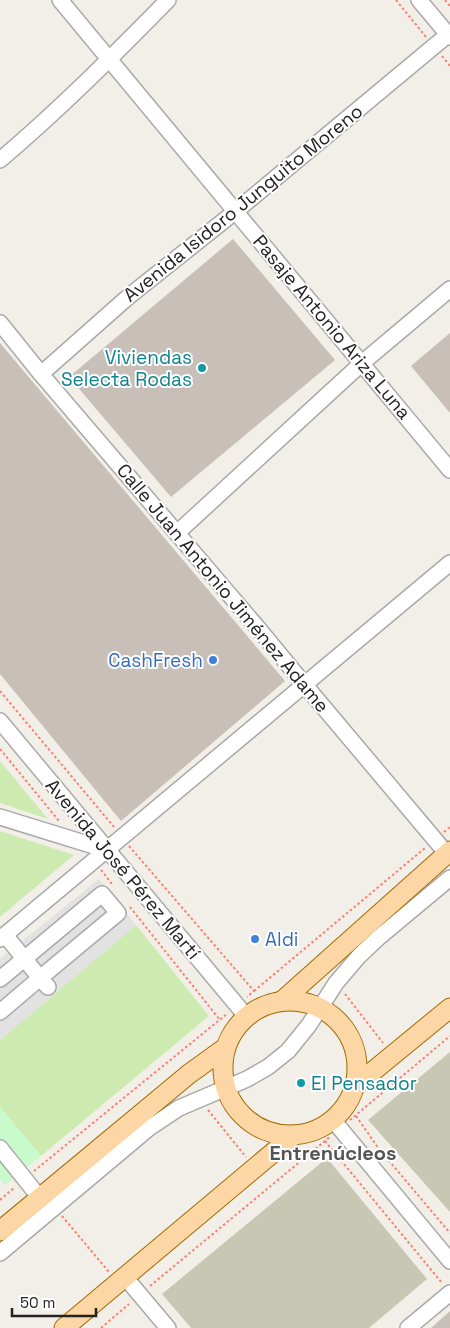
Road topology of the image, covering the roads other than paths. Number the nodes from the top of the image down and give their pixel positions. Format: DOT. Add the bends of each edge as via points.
graph roads {
  1 [pos="60,0"];
  2 [pos="168,0"];
  3 [pos="419,0"];
  4 [pos="449,35"];
  5 [pos="109,59"];
  6 [pos="0,160"];
  7 [pos="236,211"];
  8 [pos="450,289"];
  9 [pos="0,322"];
  10 [pos="362,363"];
  11 [pos="41,374"];
  12 [pos="450,470"];
  13 [pos="177,533"];
  14 [pos="450,563"];
  15 [pos="304,684"];
  16 [pos="0,721"];
  17 [pos="0,817"];
  18 [pos="444,848"];
  19 [pos="107,850"];
  20 [pos="450,878"];
  21 [pos="2,937"];
  22 [pos="24,959"];
  23 [pos="0,979"];
  24 [pos="44,982"];
  25 [pos="282,1001"];
  26 [pos="320,1008"];
  27 [pos="450,1008"];
  28 [pos="241,1011"];
  29 [pos="0,1012"];
  30 [pos="225,1048"];
  31 [pos="355,1086"];
  32 [pos="225,1087"];
  33 [pos="337,1124"];
  34 [pos="294,1135"];
  35 [pos="0,1148"];
  36 [pos="47,1203"];
  37 [pos="0,1231"];
  38 [pos="0,1252"];
  39 [pos="450,1261"];
  40 [pos="121,1280"];
  41 [pos="450,1293"];
  42 [pos="64,1328"];
  43 [pos="168,1328"];
  44 [pos="408,1328"];
  1 -- 5 [label="street, Pasaje Antonio Ariza Luna"];
  2 -- 5 [label="street"];
  3 -- 4 [label="street"];
  4 -- 7 [label="street, Avenida Isidoro Junguito Moreno"];
  5 -- 6 [label="street"];
  5 -- 7 [label="street, Pasaje Antonio Ariza Luna"];
  7 -- 10 [label="street, Pasaje Antonio Ariza Luna"];
  7 -- 11 [label="street, Avenida Isidoro Junguito Moreno" via="128,297"];
  8 -- 10 [label="street"];
  9 -- 11 [label="street, Calle Juan Antonio Jiménez Adame"];
  10 -- 12 [label="street, Pasaje Antonio Ariza Luna"];
  10 -- 13 [label="street"];
  11 -- 13 [label="street, Calle Juan Antonio Jiménez Adame"];
  13 -- 15 [label="street, Calle Juan Antonio Jiménez Adame"];
  14 -- 15 [label="street"];
  15 -- 18 [label="street, Calle Juan Antonio Jiménez Adame"];
  15 -- 19 [label="street"];
  16 -- 19 [label="street, Avenida José Pérez Martí"];
  17 -- 19 [label="street"];
  18 -- 25 [label="main road"];
  19 -- 21 [label="street"];
  19 -- 28 [label="street, Avenida José Pérez Martí"];
  20 -- 26 [label="street" via="359,956"];
  21 -- 22 [label="street"];
  22 -- 23 [label="street"];
  22 -- 24 [label="street"];
  22 -- 24 [label="street" via="102,894 118,913"];
  24 -- 29 [label="street"];
  25 -- 26 [label="main road" via="304,1002"];
  25 -- 28 [label="main road"];
  26 -- 31 [label="main road" via="341,1024 352,1042 357,1064"];
  26 -- 32 [label="street" via="288,1051 247,1079"];
  27 -- 31 [label="main road"];
  28 -- 30 [label="main road"];
  30 -- 32 [label="main road" via="222,1069"];
  30 -- 36 [label="main road" via="189,1074"];
  31 -- 33 [label="main road"];
  32 -- 34 [label="main road" via="237,1109 253,1124 273,1133"];
  32 -- 36 [label="street" via="179,1108"];
  33 -- 34 [label="main road"];
  33 -- 39 [label="street"];
  34 -- 40 [label="main road"];
  35 -- 36 [label="street"];
  36 -- 37 [label="main road"];
  36 -- 38 [label="street"];
  40 -- 42 [label="main road"];
  40 -- 43 [label="street" via="140,1295"];
  41 -- 44 [label="street"];
}
